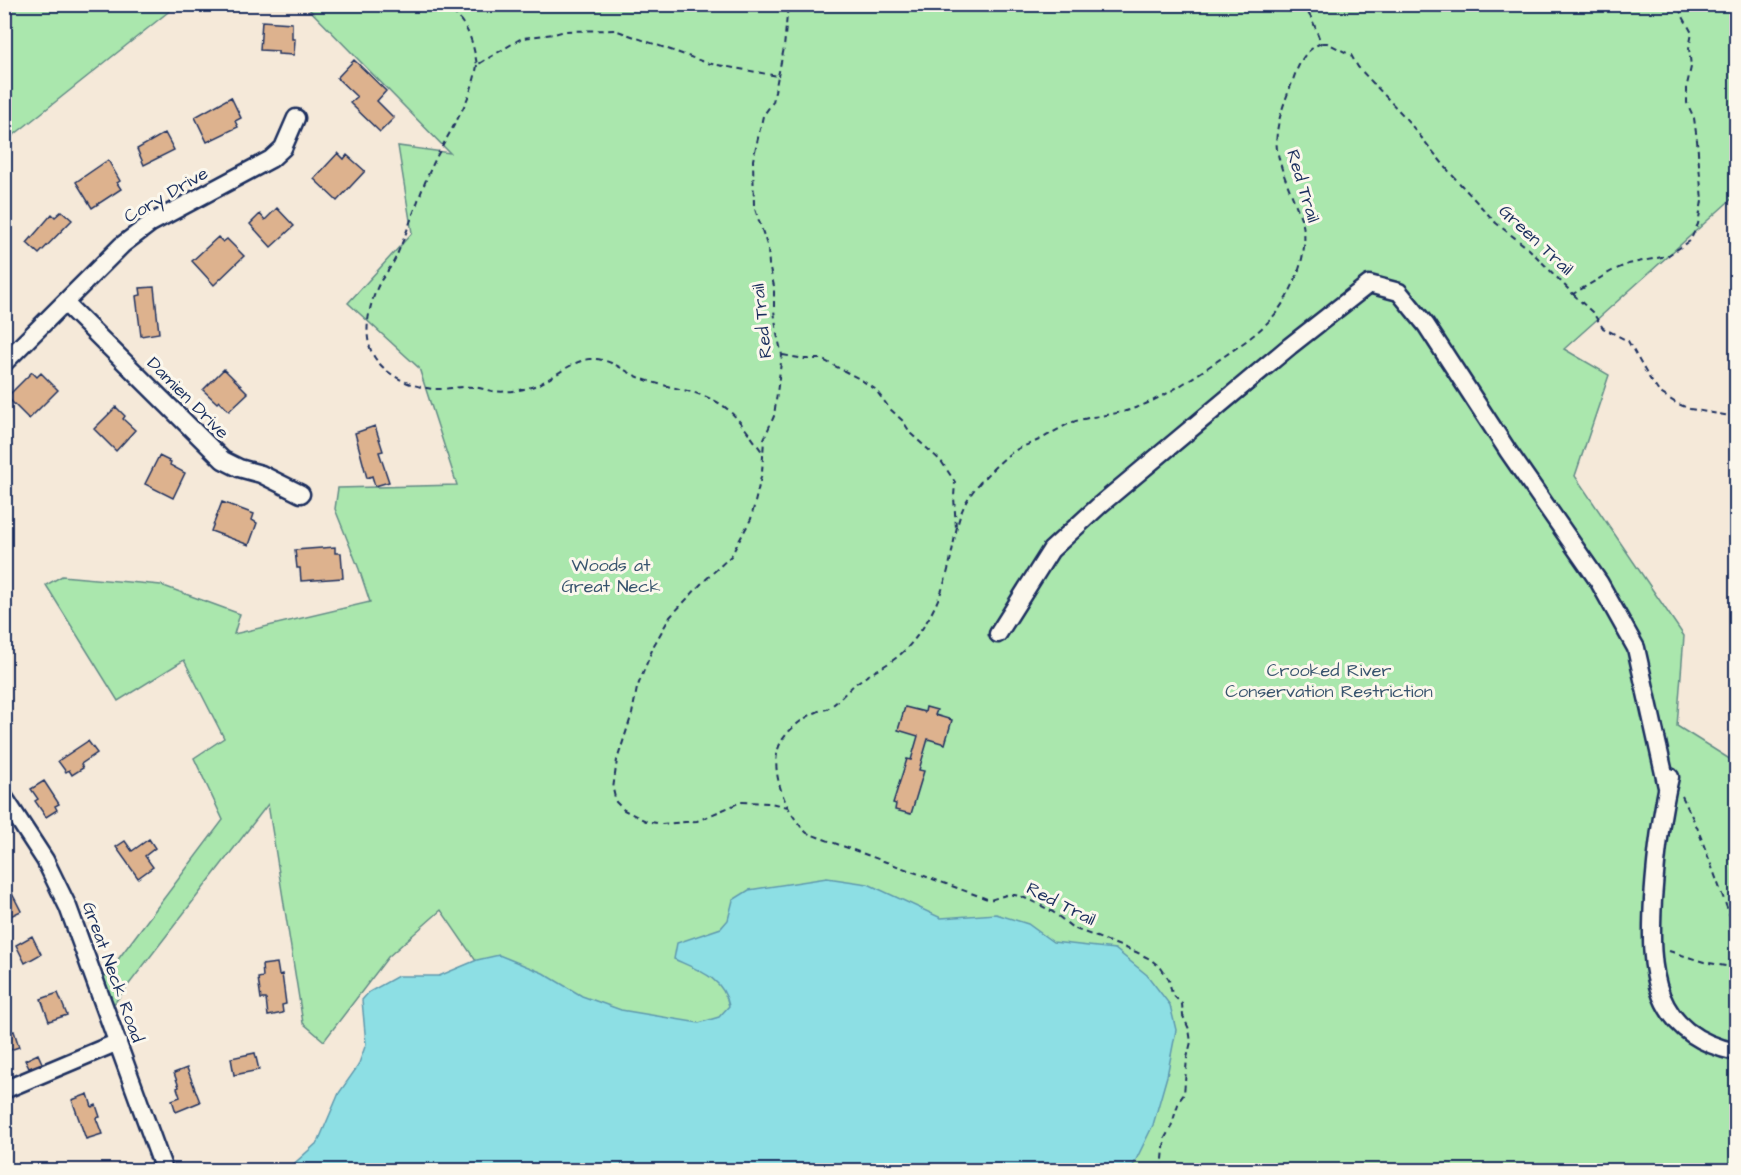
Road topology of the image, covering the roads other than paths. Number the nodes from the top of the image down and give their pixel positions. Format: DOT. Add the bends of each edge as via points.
graph roads {
  1 [pos="296,118"];
  2 [pos="65,303"];
  3 [pos="4,363"];
  4 [pos="301,494"];
  5 [pos="998,633"];
  6 [pos="4,797"];
  7 [pos="118,1042"];
  8 [pos="1737,1052"];
  9 [pos="4,1090"];
  10 [pos="164,1170"];
  1 -- 2 [label="street, Cory Drive" via="282,148 271,159 151,223 122,245"];
  2 -- 3 [label="street, Cory Drive"];
  2 -- 4 [label="street, Damien Drive" via="223,460"];
  5 -- 8 [label="street" via="1051,550 1101,504 1369,284 1399,292 1426,325 1599,582 1636,648 1669,780 1656,852 1651,946 1655,977 1670,1012 1683,1026 1698,1039"];
  6 -- 7 [label="street, Great Neck Road" via="63,895"];
  7 -- 9 [label="street"];
  7 -- 10 [label="street, Great Neck Road"];
}
